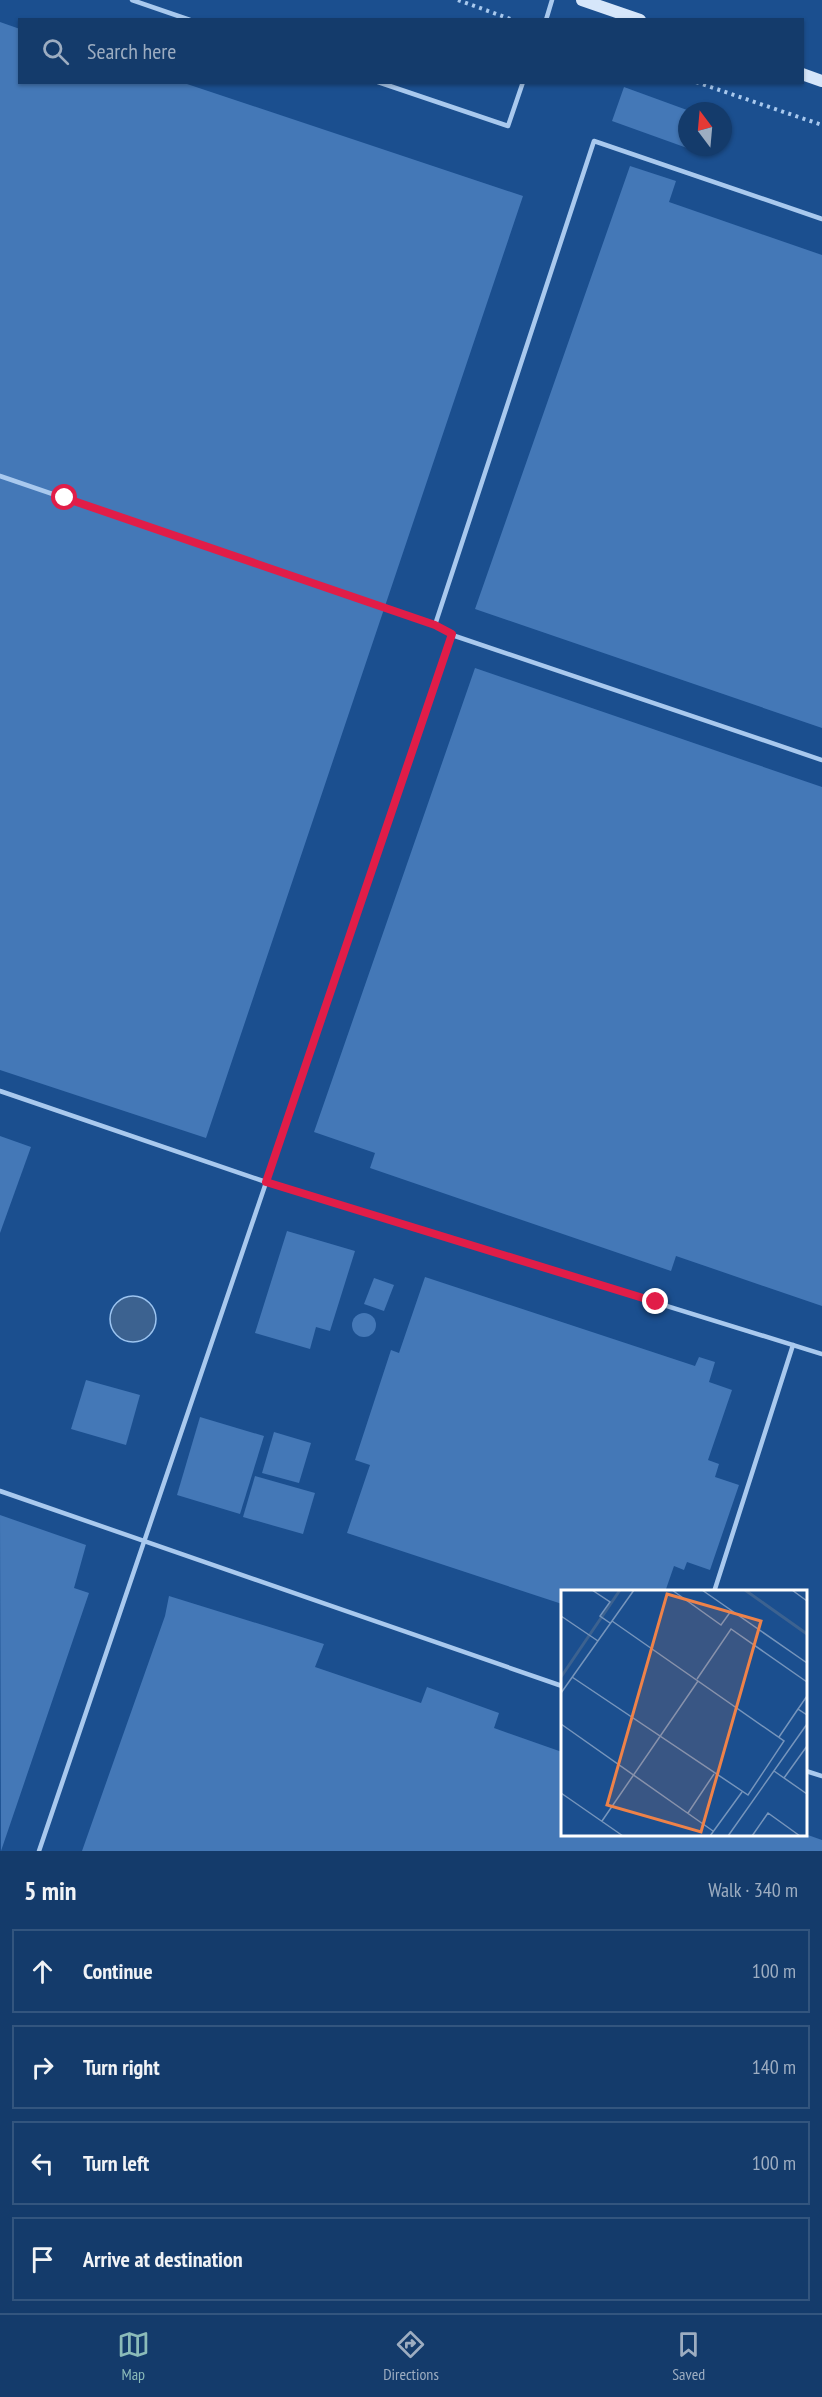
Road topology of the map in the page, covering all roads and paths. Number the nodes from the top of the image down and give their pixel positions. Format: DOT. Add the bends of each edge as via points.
graph roads {
  1 [pos="132,0"];
  2 [pos="458,0"];
  3 [pos="552,0"];
  4 [pos="582,0"];
  5 [pos="184,18"];
  6 [pos="508,18"];
  7 [pos="547,18"];
  8 [pos="634,18"];
  9 [pos="804,75"];
  10 [pos="822,81"];
  11 [pos="384,84"];
  12 [pos="522,84"];
  13 [pos="702,84"];
  14 [pos="822,126"];
  15 [pos="822,219"];
  16 [pos="0,476"];
  17 [pos="435,625"];
  18 [pos="452,634"];
  19 [pos="822,760"];
  20 [pos="0,1091"];
  21 [pos="266,1182"];
  22 [pos="793,1345"];
  23 [pos="822,1354"];
  24 [pos="0,1491"];
  25 [pos="145,1540"];
  26 [pos="715,1590"];
  27 [pos="561,1686"];
  28 [pos="807,1771"];
  29 [pos="822,1776"];
  30 [pos="39,1851"];
  1 -- 5 [label="lane"];
  2 -- 6 [label="path"];
  3 -- 7 [label="lane"];
  4 -- 8 [label="street"];
  9 -- 10 [label="street"];
  11 -- 12 [label="lane" via="508,126"];
  13 -- 14 [label="path"];
  15 -- 17 [label="lane" via="594,141"];
  16 -- 17 [label="lane"];
  17 -- 18 [label="lane"];
  18 -- 19 [label="lane"];
  18 -- 21 [label="lane"];
  20 -- 21 [label="lane"];
  21 -- 22 [label="lane"];
  21 -- 25 [label="lane"];
  22 -- 23 [label="lane"];
  22 -- 26 [label="lane"];
  24 -- 25 [label="lane"];
  25 -- 27 [label="lane"];
  25 -- 30 [label="lane"];
  28 -- 29 [label="lane"];
}
